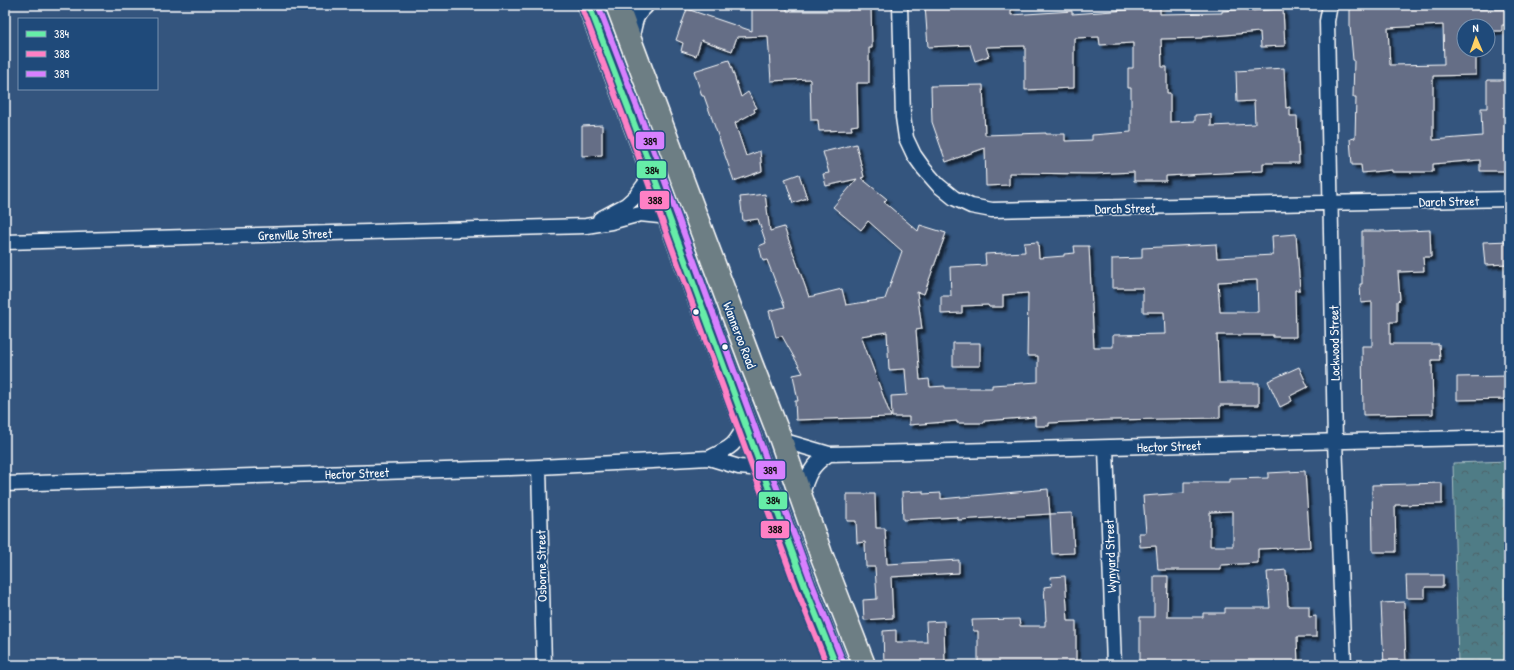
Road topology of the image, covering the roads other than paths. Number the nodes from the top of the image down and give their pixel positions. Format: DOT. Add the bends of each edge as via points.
graph roads {
  1 [pos="588,5"];
  2 [pos="617,5"];
  3 [pos="643,5"];
  4 [pos="900,5"];
  5 [pos="1321,5"];
  6 [pos="1330,5"];
  7 [pos="1327,20"];
  8 [pos="629,36"];
  9 [pos="653,173"];
  10 [pos="1509,199"];
  11 [pos="1331,204"];
  12 [pos="669,217"];
  13 [pos="586,226"];
  14 [pos="5,242"];
  15 [pos="746,423"];
  16 [pos="1509,437"];
  17 [pos="781,440"];
  18 [pos="1335,442"];
  19 [pos="1106,448"];
  20 [pos="829,454"];
  21 [pos="710,458"];
  22 [pos="538,467"];
  23 [pos="762,469"];
  24 [pos="5,484"];
  25 [pos="801,497"];
  26 [pos="544,665"];
  27 [pos="836,665"];
  28 [pos="864,665"];
  29 [pos="1114,665"];
  30 [pos="1344,665"];
  1 -- 9 [label="highway, Wanneroo Road"];
  2 -- 8 [label="highway, Wanneroo Road"];
  3 -- 8 [label="street" via="636,11"];
  4 -- 11 [label="street, Darch Street" via="903,117 906,138 914,155 938,185 954,198 971,206 992,210"];
  5 -- 7 [label="street, Lockwood Street"];
  6 -- 7 [label="street, Lockwood Street"];
  7 -- 11 [label="street, Lockwood Street"];
  8 -- 17 [label="highway, Wanneroo Road"];
  9 -- 12 [label="highway, Wanneroo Road"];
  9 -- 13 [label="street, Grenville Street" via="626,205"];
  10 -- 11 [label="street, Darch Street"];
  11 -- 18 [label="street, Lockwood Street"];
  12 -- 13 [label="street, Grenville Street" via="640,214"];
  12 -- 15 [label="highway, Wanneroo Road"];
  13 -- 14 [label="street, Grenville Street"];
  15 -- 21 [label="street, Hector Street" via="731,448"];
  15 -- 23 [label="highway, Wanneroo Road"];
  16 -- 18 [label="street, Hector Street"];
  17 -- 20 [label="street, Hector Street"];
  17 -- 25 [label="highway, Wanneroo Road"];
  18 -- 19 [label="street, Hector Street"];
  18 -- 30 [label="street, Lockwood Street"];
  19 -- 20 [label="street, Hector Street"];
  19 -- 29 [label="street, Wynyard Street"];
  20 -- 25 [label="street" via="809,472"];
  21 -- 22 [label="street, Hector Street"];
  21 -- 23 [label="street, Hector Street" via="739,467"];
  22 -- 24 [label="street, Hector Street"];
  22 -- 26 [label="street, Osborne Street"];
  23 -- 27 [label="highway, Wanneroo Road"];
  25 -- 28 [label="highway, Wanneroo Road"];
}
